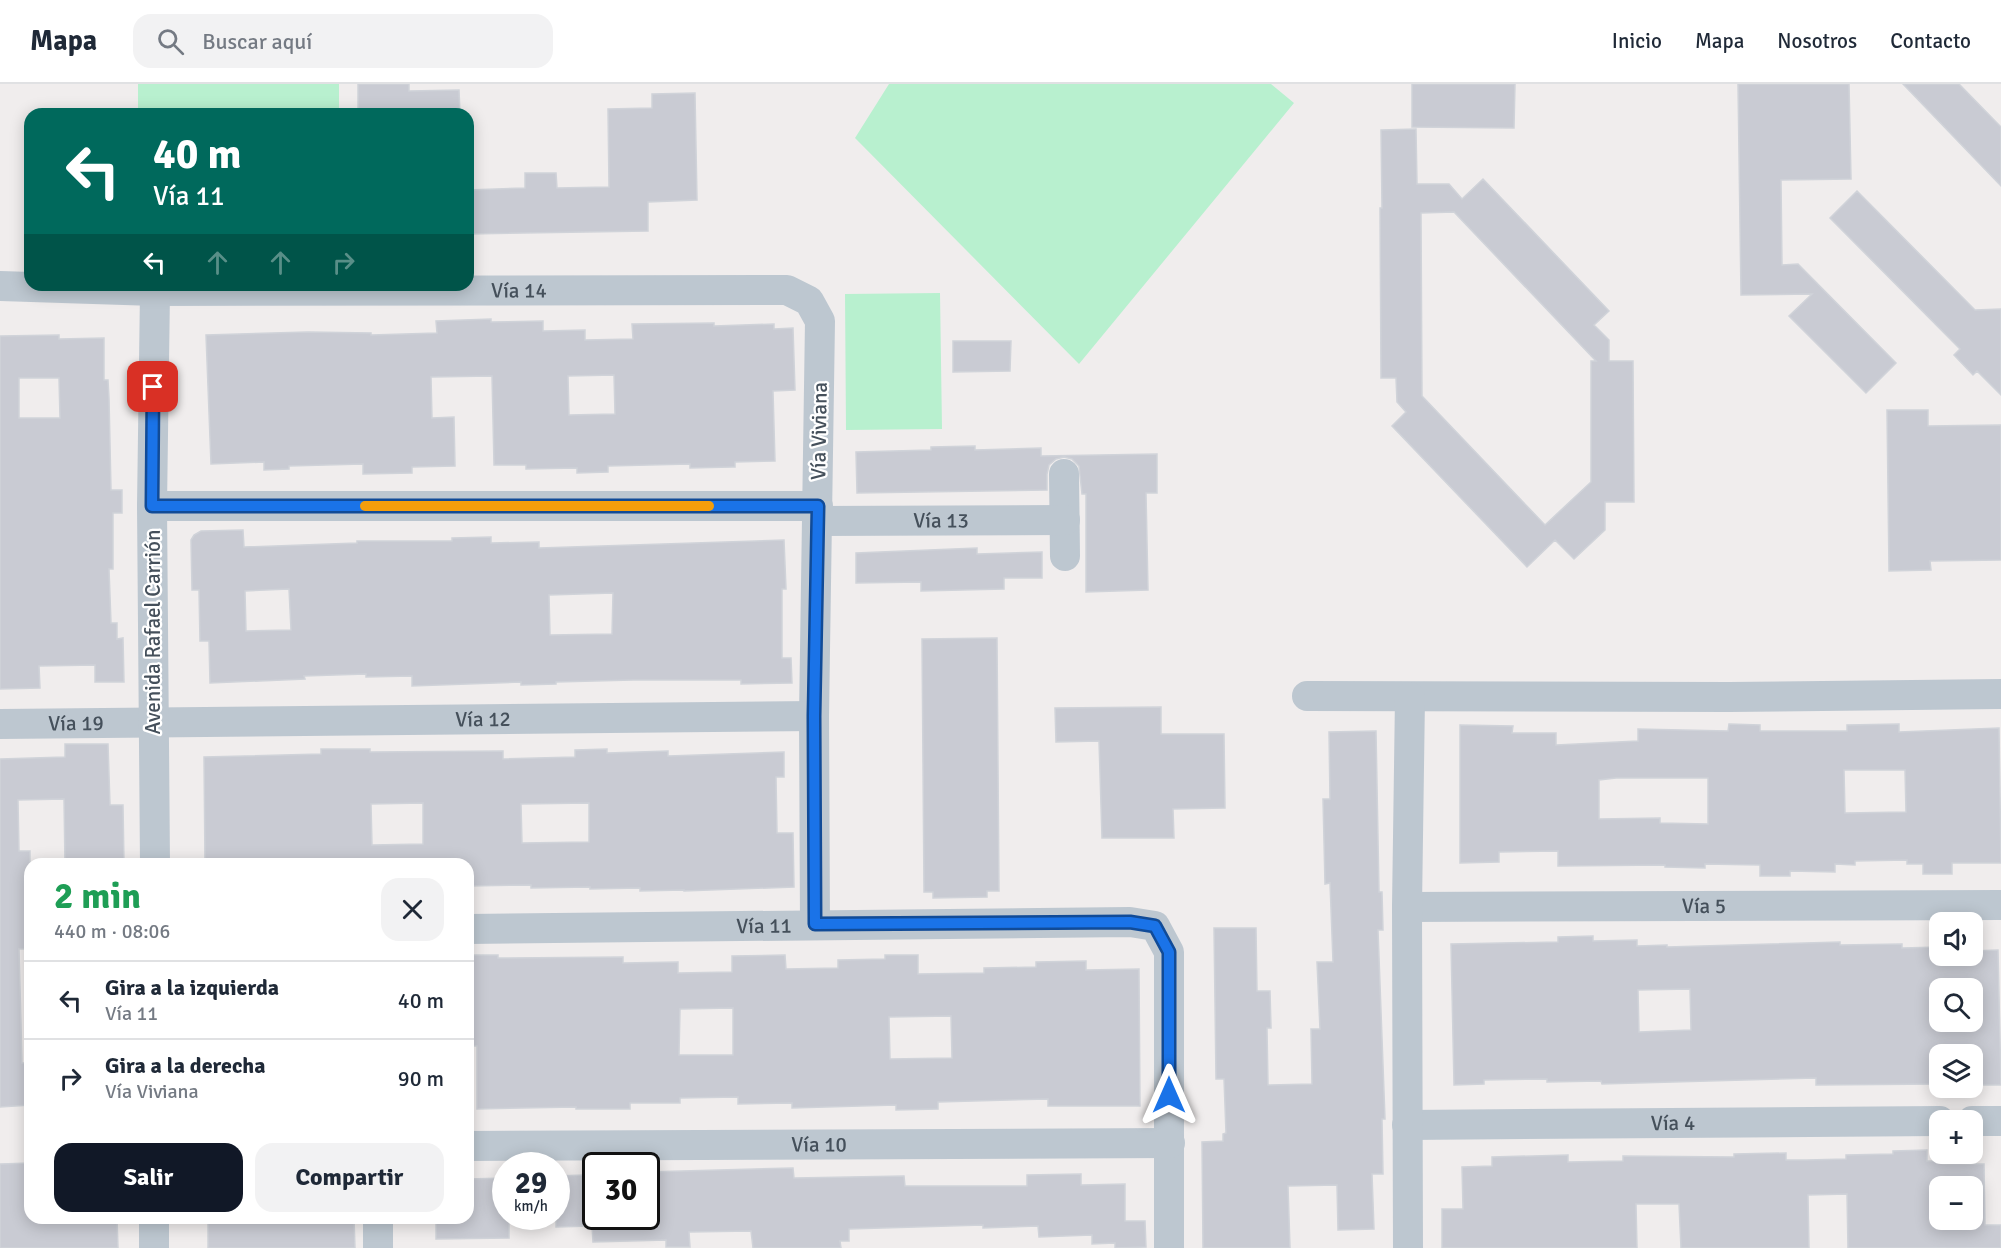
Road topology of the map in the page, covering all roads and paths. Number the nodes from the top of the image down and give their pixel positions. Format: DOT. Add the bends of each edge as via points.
graph roads {
  1 [pos="0,286"];
  2 [pos="24,287"];
  3 [pos="474,290"];
  4 [pos="155,291"];
  5 [pos="809,301"];
  6 [pos="1064,474"];
  7 [pos="152,506"];
  8 [pos="818,514"];
  9 [pos="1065,520"];
  10 [pos="1065,556"];
  11 [pos="2001,694"];
  12 [pos="1307,696"];
  13 [pos="1410,697"];
  14 [pos="814,716"];
  15 [pos="153,723"];
  16 [pos="0,724"];
  17 [pos="154,858"];
  18 [pos="2001,905"];
  19 [pos="1407,907"];
  20 [pos="815,924"];
  21 [pos="474,929"];
  22 [pos="1929,1121"];
  23 [pos="1983,1121"];
  24 [pos="2001,1121"];
  25 [pos="1407,1125"];
  26 [pos="1170,1143"];
  27 [pos="474,1146"];
  28 [pos="154,1224"];
  29 [pos="378,1224"];
  30 [pos="154,1248"];
  31 [pos="378,1248"];
  32 [pos="1169,1248"];
  33 [pos="1408,1248"];
  1 -- 2 [label="street, Vía 14"];
  3 -- 5 [label="street, Vía 14" via="787,290"];
  4 -- 7 [label="street, Avenida Rafael Carrión"];
  5 -- 8 [label="street, Vía Viviana" via="820,321"];
  6 -- 9 [label="street"];
  7 -- 8 [label="street, Vía 13"];
  7 -- 15 [label="street, Avenida Rafael Carrión"];
  8 -- 9 [label="street, Vía 13"];
  8 -- 14 [label="street, Vía Viviana"];
  9 -- 10 [label="street"];
  11 -- 13 [label="street"];
  12 -- 13 [label="street"];
  13 -- 19 [label="street"];
  14 -- 15 [label="street, Vía 12"];
  14 -- 20 [label="street, Vía Viviana"];
  15 -- 16 [label="street, Vía 19"];
  15 -- 17 [label="street, Avenida Rafael Carrión"];
  18 -- 19 [label="street, Vía 5"];
  19 -- 25 [label="street"];
  20 -- 21 [label="street, Vía 11"];
  20 -- 26 [label="street, Vía 11" via="1130,922 1155,926 1169,952"];
  22 -- 25 [label="street, Vía 4"];
  23 -- 24 [label="street"];
  25 -- 33 [label="street"];
  26 -- 27 [label="street, Vía 10"];
  26 -- 32 [label="street"];
  28 -- 30 [label="street"];
  29 -- 31 [label="street"];
}
